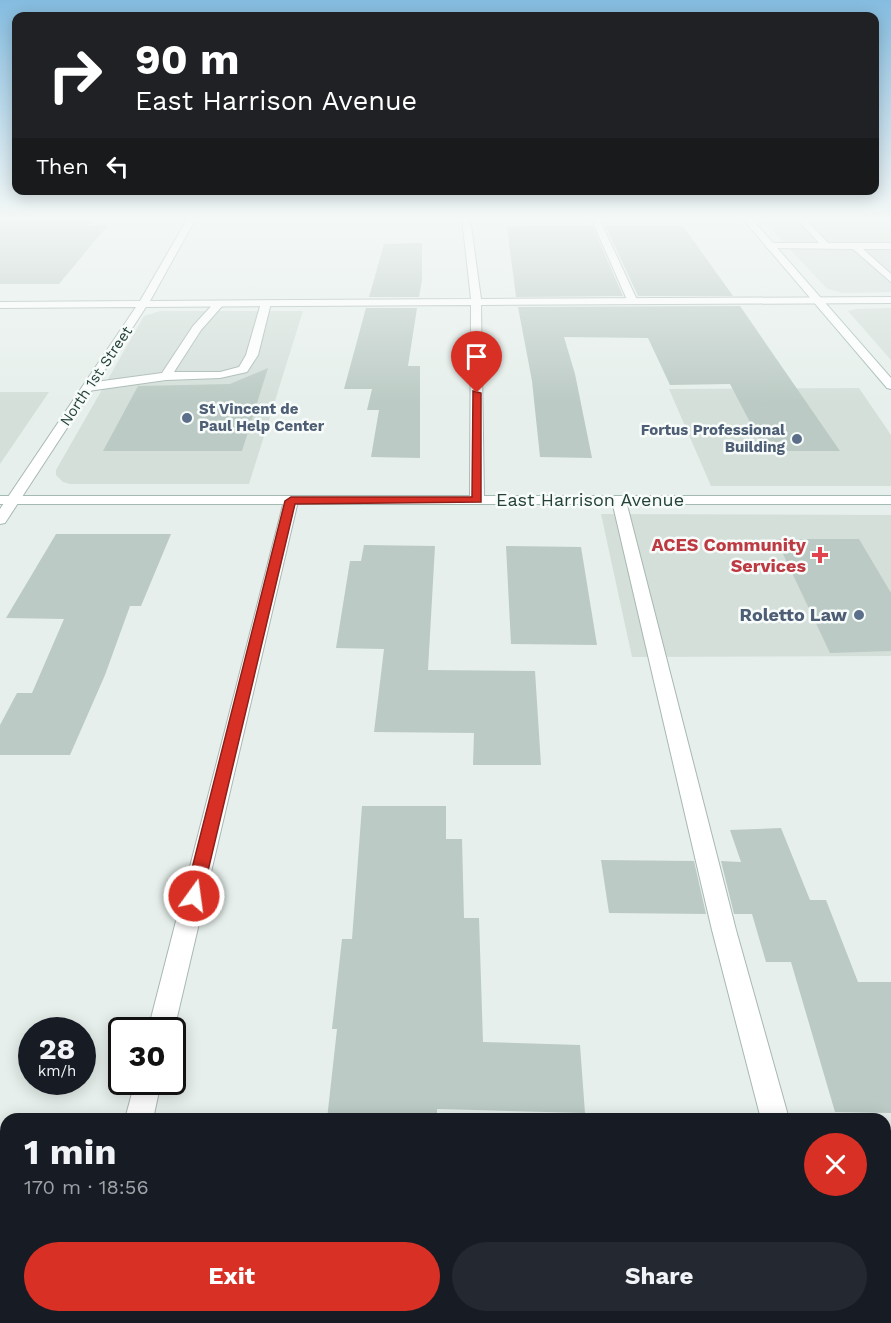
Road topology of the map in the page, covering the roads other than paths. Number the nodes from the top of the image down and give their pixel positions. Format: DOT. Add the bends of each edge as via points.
graph roads {
  1 [pos="157,280"];
  2 [pos="473,280"];
  3 [pos="623,280"];
  4 [pos="798,280"];
  5 [pos="815,300"];
  6 [pos="891,300"];
  7 [pos="476,302"];
  8 [pos="633,302"];
  9 [pos="267,303"];
  10 [pos="143,304"];
  11 [pos="219,304"];
  12 [pos="0,305"];
  13 [pos="166,376"];
  14 [pos="891,385"];
  15 [pos="88,387"];
  16 [pos="7,500"];
  17 [pos="477,500"];
  18 [pos="891,500"];
  19 [pos="291,501"];
  20 [pos="619,501"];
  21 [pos="0,520"];
  22 [pos="163,1017"];
  23 [pos="145,1095"];
  24 [pos="140,1113"];
  25 [pos="773,1113"];
  1 -- 10 [label="street, North 1st Street"];
  2 -- 7 [label="street"];
  3 -- 8 [label="street"];
  4 -- 5 [label="street"];
  5 -- 6 [label="street"];
  5 -- 8 [label="street"];
  5 -- 14 [label="street"];
  7 -- 8 [label="street"];
  7 -- 9 [label="street"];
  7 -- 17 [label="street"];
  9 -- 11 [label="street"];
  9 -- 13 [label="street" via="252,355 243,370 220,375"];
  10 -- 11 [label="street"];
  10 -- 12 [label="street"];
  10 -- 15 [label="street, North 1st Street"];
  11 -- 13 [label="street" via="197,328"];
  13 -- 15 [label="street"];
  15 -- 16 [label="street, North 1st Street"];
  16 -- 19 [label="street, East Harrison Avenue"];
  16 -- 21 [label="street, North 1st Street"];
  17 -- 19 [label="street, East Harrison Avenue"];
  17 -- 20 [label="street, East Harrison Avenue"];
  18 -- 20 [label="street, East Harrison Avenue"];
  19 -- 22 [label="street"];
  20 -- 25 [label="street" via="724,930"];
  23 -- 24 [label="street"];
}
